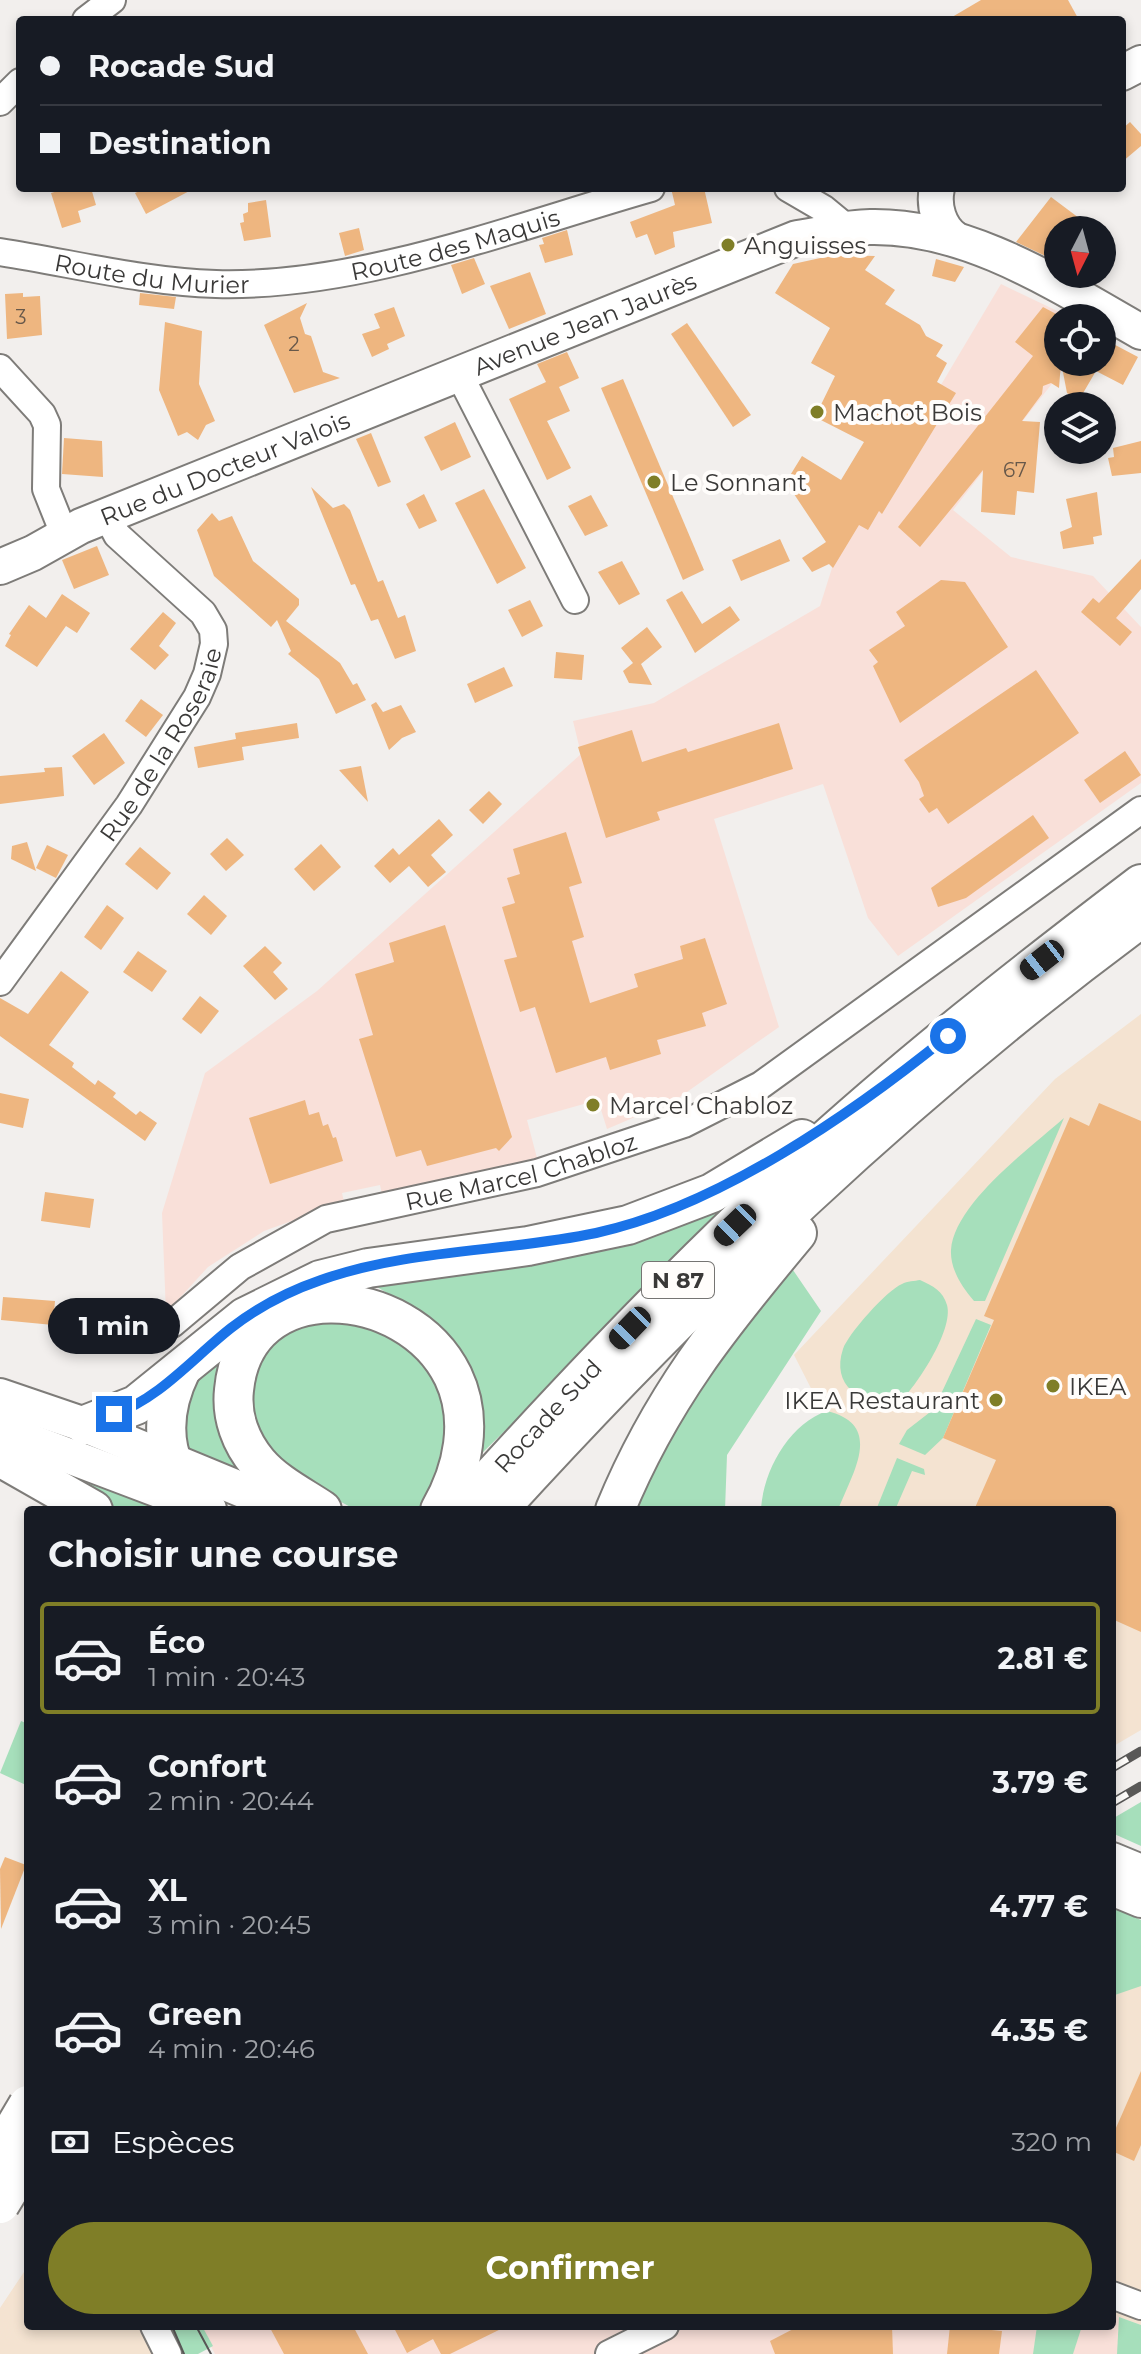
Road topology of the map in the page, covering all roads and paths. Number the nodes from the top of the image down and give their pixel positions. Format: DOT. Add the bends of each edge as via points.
graph roads {
  1 [pos="112,0"];
  2 [pos="91,16"];
  3 [pos="16,86"];
  4 [pos="0,102"];
  5 [pos="637,192"];
  6 [pos="787,192"];
  7 [pos="793,192"];
  8 [pos="921,192"];
  9 [pos="937,192"];
  10 [pos="847,228"];
  11 [pos="899,228"];
  12 [pos="797,238"];
  13 [pos="955,239"];
  14 [pos="0,252"];
  15 [pos="304,280"];
  16 [pos="1141,332"];
  17 [pos="0,368"];
  18 [pos="458,372"];
  19 [pos="386,403"];
  20 [pos="107,516"];
  21 [pos="64,534"];
  22 [pos="0,553"];
  23 [pos="0,567"];
  24 [pos="575,600"];
  25 [pos="1141,810"];
  26 [pos="1141,884"];
  27 [pos="1141,918"];
  28 [pos="0,982"];
  29 [pos="911,1066"];
  30 [pos="895,1115"];
  31 [pos="172,1324"];
  32 [pos="181,1370"];
  33 [pos="0,1396"];
  34 [pos="85,1425"];
  35 [pos="0,1430"];
  36 [pos="0,1457"];
  37 [pos="170,1459"];
  38 [pos="86,1506"];
  39 [pos="201,1506"];
  40 [pos="204,1506"];
  41 [pos="282,1506"];
  42 [pos="316,1506"];
  43 [pos="442,1506"];
  44 [pos="465,1506"];
  45 [pos="502,1506"];
  46 [pos="617,1506"];
  47 [pos="1116,1862"];
  48 [pos="1141,1872"];
  49 [pos="1116,1890"];
  50 [pos="1141,1900"];
  51 [pos="24,2112"];
  52 [pos="0,2152"];
  53 [pos="24,2165"];
  54 [pos="0,2204"];
  55 [pos="1116,2297"];
  56 [pos="1141,2306"];
  57 [pos="156,2330"];
  58 [pos="657,2330"];
  59 [pos="168,2354"];
  60 [pos="609,2354"];
  1 -- 2 [label="street"];
  3 -- 4 [label="street"];
  5 -- 15 [label="street, Route des Maquis" via="384,264"];
  6 -- 12 [label="street"];
  7 -- 10 [label="street"];
  8 -- 11 [label="main road"];
  9 -- 13 [label="main road" via="940,220"];
  10 -- 11 [label="main road, Avenue Jean Jaurès"];
  10 -- 12 [label="main road, Avenue Jean Jaurès"];
  11 -- 13 [label="main road, Avenue Jean Jaurès"];
  12 -- 18 [label="main road, Avenue Jean Jaurès"];
  13 -- 16 [label="main road, Avenue Jean Jaurès"];
  14 -- 15 [label="street, Route du Murier" via="201,284"];
  17 -- 21 [label="street" via="47,425 46,489"];
  18 -- 19 [label="main road, Avenue Jean Jaurès"];
  18 -- 24 [label="street"];
  19 -- 20 [label="main road, Rue du Docteur Valois"];
  20 -- 21 [label="main road, Rue du Docteur Valois"];
  20 -- 28 [label="street, Rue de la Roseraie" via="117,535 203,613 213,630 212,658 197,697 129,805"];
  21 -- 22 [label="main road, Rue du Docteur Valois"];
  21 -- 23 [label="main road, Rue du Docteur Valois"];
  25 -- 31 [label="street, Rue Marcel Chabloz" via="761,1085 684,1124 605,1153 326,1219 240,1267"];
  26 -- 29 [label="highway, Rocade Sud / N 87"];
  27 -- 30 [label="highway, Rocade Sud / N 87"];
  29 -- 32 [label="highway" via="780,1154 686,1205 595,1233 320,1280 245,1317"];
  29 -- 44 [label="highway, Rocade Sud / N 87" via="674,1284"];
  30 -- 45 [label="highway, Rocade Sud / N 87" via="693,1303"];
  30 -- 46 [label="highway" via="691,1364 667,1401"];
  32 -- 34 [label="highway" via="136,1405"];
  32 -- 37 [label="highway" via="166,1410"];
  33 -- 34 [label="main road"];
  34 -- 37 [label="main road"];
  35 -- 39 [label="main road"];
  36 -- 38 [label="highway"];
  37 -- 40 [label="highway" via="190,1495"];
  37 -- 41 [label="main road"];
  42 -- 43 [label="highway" via="271,1476 249,1451 234,1408 235,1379 251,1342 274,1320 303,1308 350,1303 392,1315 419,1331 455,1380 464,1422 463,1450"];
  47 -- 48 [label="main road"];
  49 -- 50 [label="main road"];
  51 -- 52 [label="highway, bridge"];
  53 -- 54 [label="highway, bridge"];
  55 -- 56 [label="street"];
  57 -- 59 [label="street"];
  58 -- 60 [label="street"];
}
